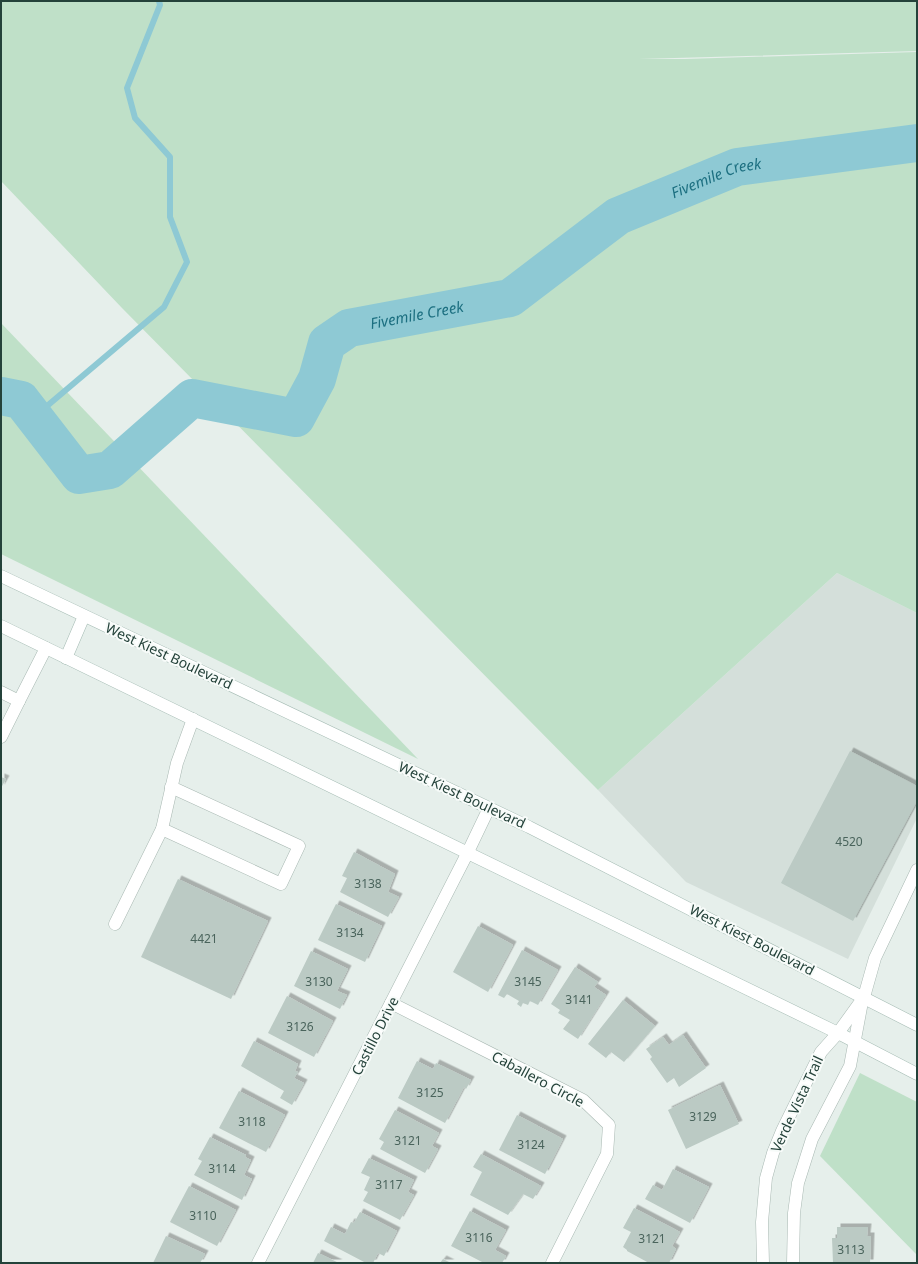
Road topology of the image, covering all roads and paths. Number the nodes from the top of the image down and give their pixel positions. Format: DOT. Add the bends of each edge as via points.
graph roads {
  1 [pos="1,576"];
  2 [pos="84,616"];
  3 [pos="1,626"];
  4 [pos="46,648"];
  5 [pos="66,658"];
  6 [pos="1,692"];
  7 [pos="19,701"];
  8 [pos="193,719"];
  9 [pos="1,737"];
  10 [pos="171,787"];
  11 [pos="489,808"];
  12 [pos="162,829"];
  13 [pos="467,854"];
  14 [pos="917,870"];
  15 [pos="115,924"];
  16 [pos="864,997"];
  17 [pos="391,1003"];
  18 [pos="917,1024"];
  19 [pos="838,1033"];
  20 [pos="854,1041"];
  21 [pos="917,1074"];
  22 [pos="258,1263"];
  23 [pos="552,1263"];
  24 [pos="764,1263"];
  25 [pos="793,1263"];
  1 -- 2 [label="main road, West Kiest Boulevard"];
  2 -- 5 [label="main road"];
  2 -- 11 [label="main road, West Kiest Boulevard"];
  3 -- 4 [label="main road"];
  4 -- 5 [label="main road"];
  4 -- 7 [label="main road"];
  5 -- 8 [label="main road"];
  6 -- 7 [label="main road"];
  7 -- 9 [label="main road"];
  8 -- 10 [label="main road"];
  8 -- 13 [label="main road"];
  10 -- 12 [label="main road"];
  10 -- 12 [label="main road" via="299,846 281,884"];
  11 -- 13 [label="main road, Castillo Drive"];
  11 -- 16 [label="main road, West Kiest Boulevard"];
  12 -- 15 [label="main road"];
  13 -- 17 [label="main road, Castillo Drive"];
  13 -- 19 [label="main road"];
  14 -- 16 [label="main road" via="875,958"];
  16 -- 18 [label="main road, West Kiest Boulevard"];
  16 -- 19 [label="main road, Verde Vista Trail"];
  16 -- 20 [label="main road, Verde Vista Trail"];
  17 -- 22 [label="main road, Castillo Drive"];
  17 -- 23 [label="main road, Caballero Circle" via="583,1100 608,1125 607,1154"];
  19 -- 20 [label="main road"];
  19 -- 24 [label="main road, Verde Vista Trail" via="821,1052 773,1153 766,1178 762,1222"];
  20 -- 21 [label="main road"];
  20 -- 25 [label="main road, Verde Vista Trail" via="850,1066 812,1138 798,1183 794,1213"];
}
